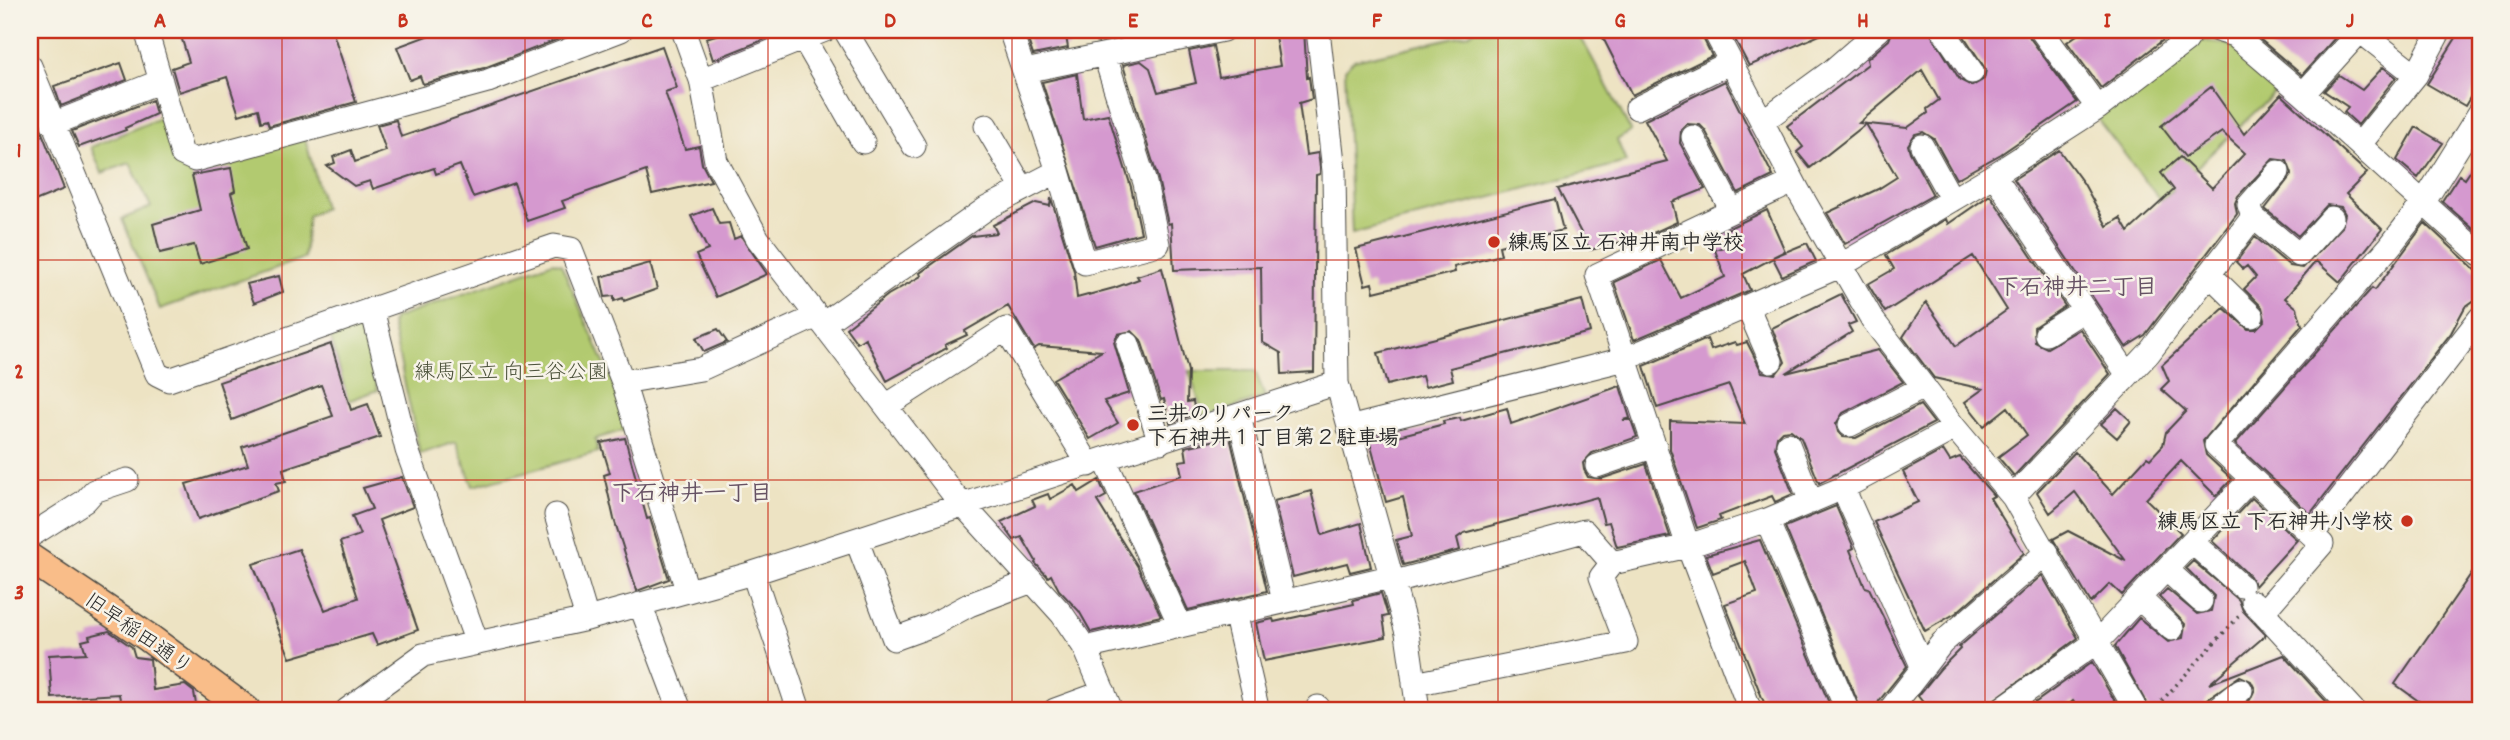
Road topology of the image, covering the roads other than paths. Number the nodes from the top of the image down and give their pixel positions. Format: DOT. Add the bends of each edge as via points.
graph roads {
  1 [pos="146,30"];
  2 [pos="621,30"];
  3 [pos="683,30"];
  4 [pos="825,30"];
  5 [pos="845,30"];
  6 [pos="1010,30"];
  7 [pos="1217,30"];
  8 [pos="1318,30"];
  9 [pos="1714,30"];
  10 [pos="1879,30"];
  11 [pos="1943,30"];
  12 [pos="2041,30"];
  13 [pos="2193,30"];
  14 [pos="2217,30"];
  15 [pos="2440,30"];
  16 [pos="778,39"];
  17 [pos="804,39"];
  18 [pos="1852,39"];
  19 [pos="1105,56"];
  20 [pos="1731,62"];
  21 [pos="30,66"];
  22 [pos="1025,71"];
  23 [pos="1972,72"];
  24 [pos="2416,75"];
  25 [pos="701,80"];
  26 [pos="161,81"];
  27 [pos="2304,94"];
  28 [pos="1637,108"];
  29 [pos="2098,108"];
  30 [pos="2480,112"];
  31 [pos="1763,121"];
  32 [pos="53,124"];
  33 [pos="986,127"];
  34 [pos="1693,137"];
  35 [pos="863,142"];
  36 [pos="2360,144"];
  37 [pos="914,146"];
  38 [pos="1922,146"];
  39 [pos="1058,171"];
  40 [pos="2278,172"];
  41 [pos="1994,175"];
  42 [pos="1793,182"];
  43 [pos="1023,189"];
  44 [pos="1952,200"];
  45 [pos="2424,202"];
  46 [pos="1732,211"];
  47 [pos="2253,217"];
  48 [pos="2332,218"];
  49 [pos="2480,254"];
  50 [pos="1840,266"];
  51 [pos="2209,274"];
  52 [pos="1748,308"];
  53 [pos="372,309"];
  54 [pos="2084,310"];
  55 [pos="2252,316"];
  56 [pos="2480,318"];
  57 [pos="820,320"];
  58 [pos="2046,334"];
  59 [pos="1128,344"];
  60 [pos="1625,359"];
  61 [pos="1770,362"];
  62 [pos="2128,375"];
  63 [pos="623,382"];
  64 [pos="1337,383"];
  65 [pos="1924,387"];
  66 [pos="886,406"];
  67 [pos="1238,416"];
  68 [pos="1850,425"];
  69 [pos="1349,428"];
  70 [pos="1955,428"];
  71 [pos="1160,442"];
  72 [pos="1788,444"];
  73 [pos="1655,446"];
  74 [pos="1097,462"];
  75 [pos="1597,466"];
  76 [pos="127,480"];
  77 [pos="2250,480"];
  78 [pos="1843,488"];
  79 [pos="2013,498"];
  80 [pos="1811,502"];
  81 [pos="964,507"];
  82 [pos="556,515"];
  83 [pos="1767,520"];
  84 [pos="2312,535"];
  85 [pos="30,536"];
  86 [pos="857,541"];
  87 [pos="2192,542"];
  88 [pos="1688,546"];
  89 [pos="2047,552"];
  90 [pos="30,558"];
  91 [pos="1612,563"];
  92 [pos="2166,569"];
  93 [pos="753,573"];
  94 [pos="1391,580"];
  95 [pos="1032,581"];
  96 [pos="687,590"];
  97 [pos="2139,598"];
  98 [pos="2252,600"];
  99 [pos="1284,601"];
  100 [pos="2201,601"];
  101 [pos="640,604"];
  102 [pos="1235,612"];
  103 [pos="587,619"];
  104 [pos="1180,625"];
  105 [pos="2172,629"];
  106 [pos="2099,640"];
  107 [pos="477,643"];
  108 [pos="1085,648"];
  109 [pos="1923,668"];
  110 [pos="1414,684"];
  111 [pos="2241,690"];
  112 [pos="1107,701"];
  113 [pos="1256,703"];
  114 [pos="1902,706"];
  115 [pos="2012,706"];
  116 [pos="246,710"];
  117 [pos="347,710"];
  118 [pos="680,710"];
  119 [pos="799,710"];
  120 [pos="1055,710"];
  121 [pos="1418,710"];
  122 [pos="1751,710"];
  123 [pos="1847,710"];
  124 [pos="2136,710"];
  125 [pos="2216,710"];
  126 [pos="2353,710"];
  1 -- 26 [label="street"];
  2 -- 26 [label="street" via="488,80 195,160 182,154"];
  3 -- 25 [label="street"];
  4 -- 17 [label="street"];
  5 -- 37 [label="street"];
  6 -- 22 [label="street"];
  7 -- 19 [label="street"];
  8 -- 64 [label="street" via="1334,171"];
  9 -- 20 [label="street"];
  10 -- 18 [label="street"];
  11 -- 23 [label="street"];
  12 -- 29 [label="street"];
  13 -- 29 [label="street" via="2186,41"];
  14 -- 27 [label="street" via="2234,36"];
  15 -- 24 [label="street"];
  16 -- 17 [label="street"];
  16 -- 25 [label="street"];
  17 -- 35 [label="street"];
  18 -- 31 [label="street" via="1833,70"];
  19 -- 22 [label="street"];
  19 -- 39 [label="street" via="1145,183 1158,244 1085,262"];
  20 -- 28 [label="street"];
  20 -- 31 [label="street"];
  21 -- 32 [label="street"];
  22 -- 39 [label="street"];
  24 -- 27 [label="street" via="2360,31"];
  24 -- 36 [label="street"];
  25 -- 57 [label="street" via="716,160 758,239"];
  26 -- 32 [label="street"];
  27 -- 36 [label="street"];
  29 -- 41 [label="street"];
  30 -- 45 [label="street"];
  31 -- 42 [label="street"];
  32 -- 53 [label="street" via="157,374 169,380"];
  33 -- 43 [label="street"];
  34 -- 46 [label="street"];
  36 -- 45 [label="street"];
  38 -- 44 [label="street"];
  39 -- 43 [label="street"];
  40 -- 47 [label="street" via="2249,205"];
  41 -- 44 [label="street"];
  41 -- 54 [label="street"];
  42 -- 46 [label="street"];
  42 -- 50 [label="street"];
  43 -- 57 [label="street" via="987,208"];
  44 -- 50 [label="street"];
  45 -- 49 [label="street"];
  45 -- 77 [label="street" via="2216,445"];
  46 -- 60 [label="street" via="1597,275"];
  47 -- 48 [label="street" via="2299,255"];
  47 -- 51 [label="street"];
  50 -- 52 [label="street"];
  50 -- 65 [label="street" via="1872,319"];
  51 -- 55 [label="street"];
  51 -- 62 [label="street"];
  52 -- 60 [label="street"];
  52 -- 61 [label="street"];
  53 -- 63 [label="street" via="554,246 571,249"];
  53 -- 107 [label="street" via="407,450"];
  54 -- 58 [label="street"];
  54 -- 62 [label="street"];
  56 -- 84 [label="street"];
  57 -- 63 [label="street" via="701,369"];
  57 -- 66 [label="street"];
  59 -- 71 [label="street"];
  60 -- 69 [label="street"];
  60 -- 73 [label="street"];
  62 -- 79 [label="street"];
  63 -- 96 [label="street"];
  64 -- 67 [label="street"];
  64 -- 69 [label="street"];
  65 -- 68 [label="street"];
  65 -- 70 [label="street"];
  66 -- 74 [label="street" via="1006,329"];
  66 -- 81 [label="street"];
  67 -- 71 [label="street"];
  67 -- 99 [label="street"];
  69 -- 94 [label="street"];
  70 -- 78 [label="street"];
  70 -- 79 [label="street"];
  71 -- 74 [label="street"];
  72 -- 80 [label="street"];
  73 -- 75 [label="street"];
  73 -- 88 [label="street"];
  74 -- 81 [label="street"];
  74 -- 104 [label="street"];
  76 -- 85 [label="street" via="94,491"];
  77 -- 84 [label="street"];
  77 -- 87 [label="street"];
  78 -- 80 [label="street"];
  78 -- 109 [label="street"];
  79 -- 89 [label="street"];
  80 -- 83 [label="street"];
  81 -- 86 [label="street"];
  81 -- 95 [label="street"];
  82 -- 103 [label="street"];
  83 -- 88 [label="street"];
  83 -- 123 [label="street"];
  84 -- 98 [label="street" via="2322,544"];
  86 -- 93 [label="street"];
  86 -- 95 [label="street" via="894,639"];
  87 -- 92 [label="street"];
  87 -- 98 [label="street"];
  88 -- 91 [label="street"];
  88 -- 122 [label="street"];
  89 -- 106 [label="street"];
  89 -- 109 [label="street" via="1942,643"];
  90 -- 116 [label="main road, 旧早稲田通り"];
  91 -- 94 [label="street" via="1584,531"];
  91 -- 110 [label="street" via="1601,577 1626,642"];
  92 -- 97 [label="street"];
  92 -- 100 [label="street"];
  93 -- 96 [label="street"];
  93 -- 119 [label="street"];
  94 -- 99 [label="street"];
  94 -- 110 [label="street"];
  95 -- 108 [label="street"];
  96 -- 101 [label="street"];
  97 -- 105 [label="street"];
  97 -- 106 [label="street"];
  98 -- 126 [label="street"];
  99 -- 102 [label="street"];
  101 -- 103 [label="street"];
  101 -- 118 [label="street"];
  102 -- 104 [label="street"];
  102 -- 113 [label="street"];
  103 -- 107 [label="street"];
  104 -- 108 [label="street"];
  106 -- 115 [label="street"];
  106 -- 124 [label="street"];
  107 -- 117 [label="street" via="423,655"];
  108 -- 112 [label="street"];
  109 -- 114 [label="street"];
  110 -- 121 [label="street"];
  111 -- 125 [label="street"];
  112 -- 120 [label="street"];
}
